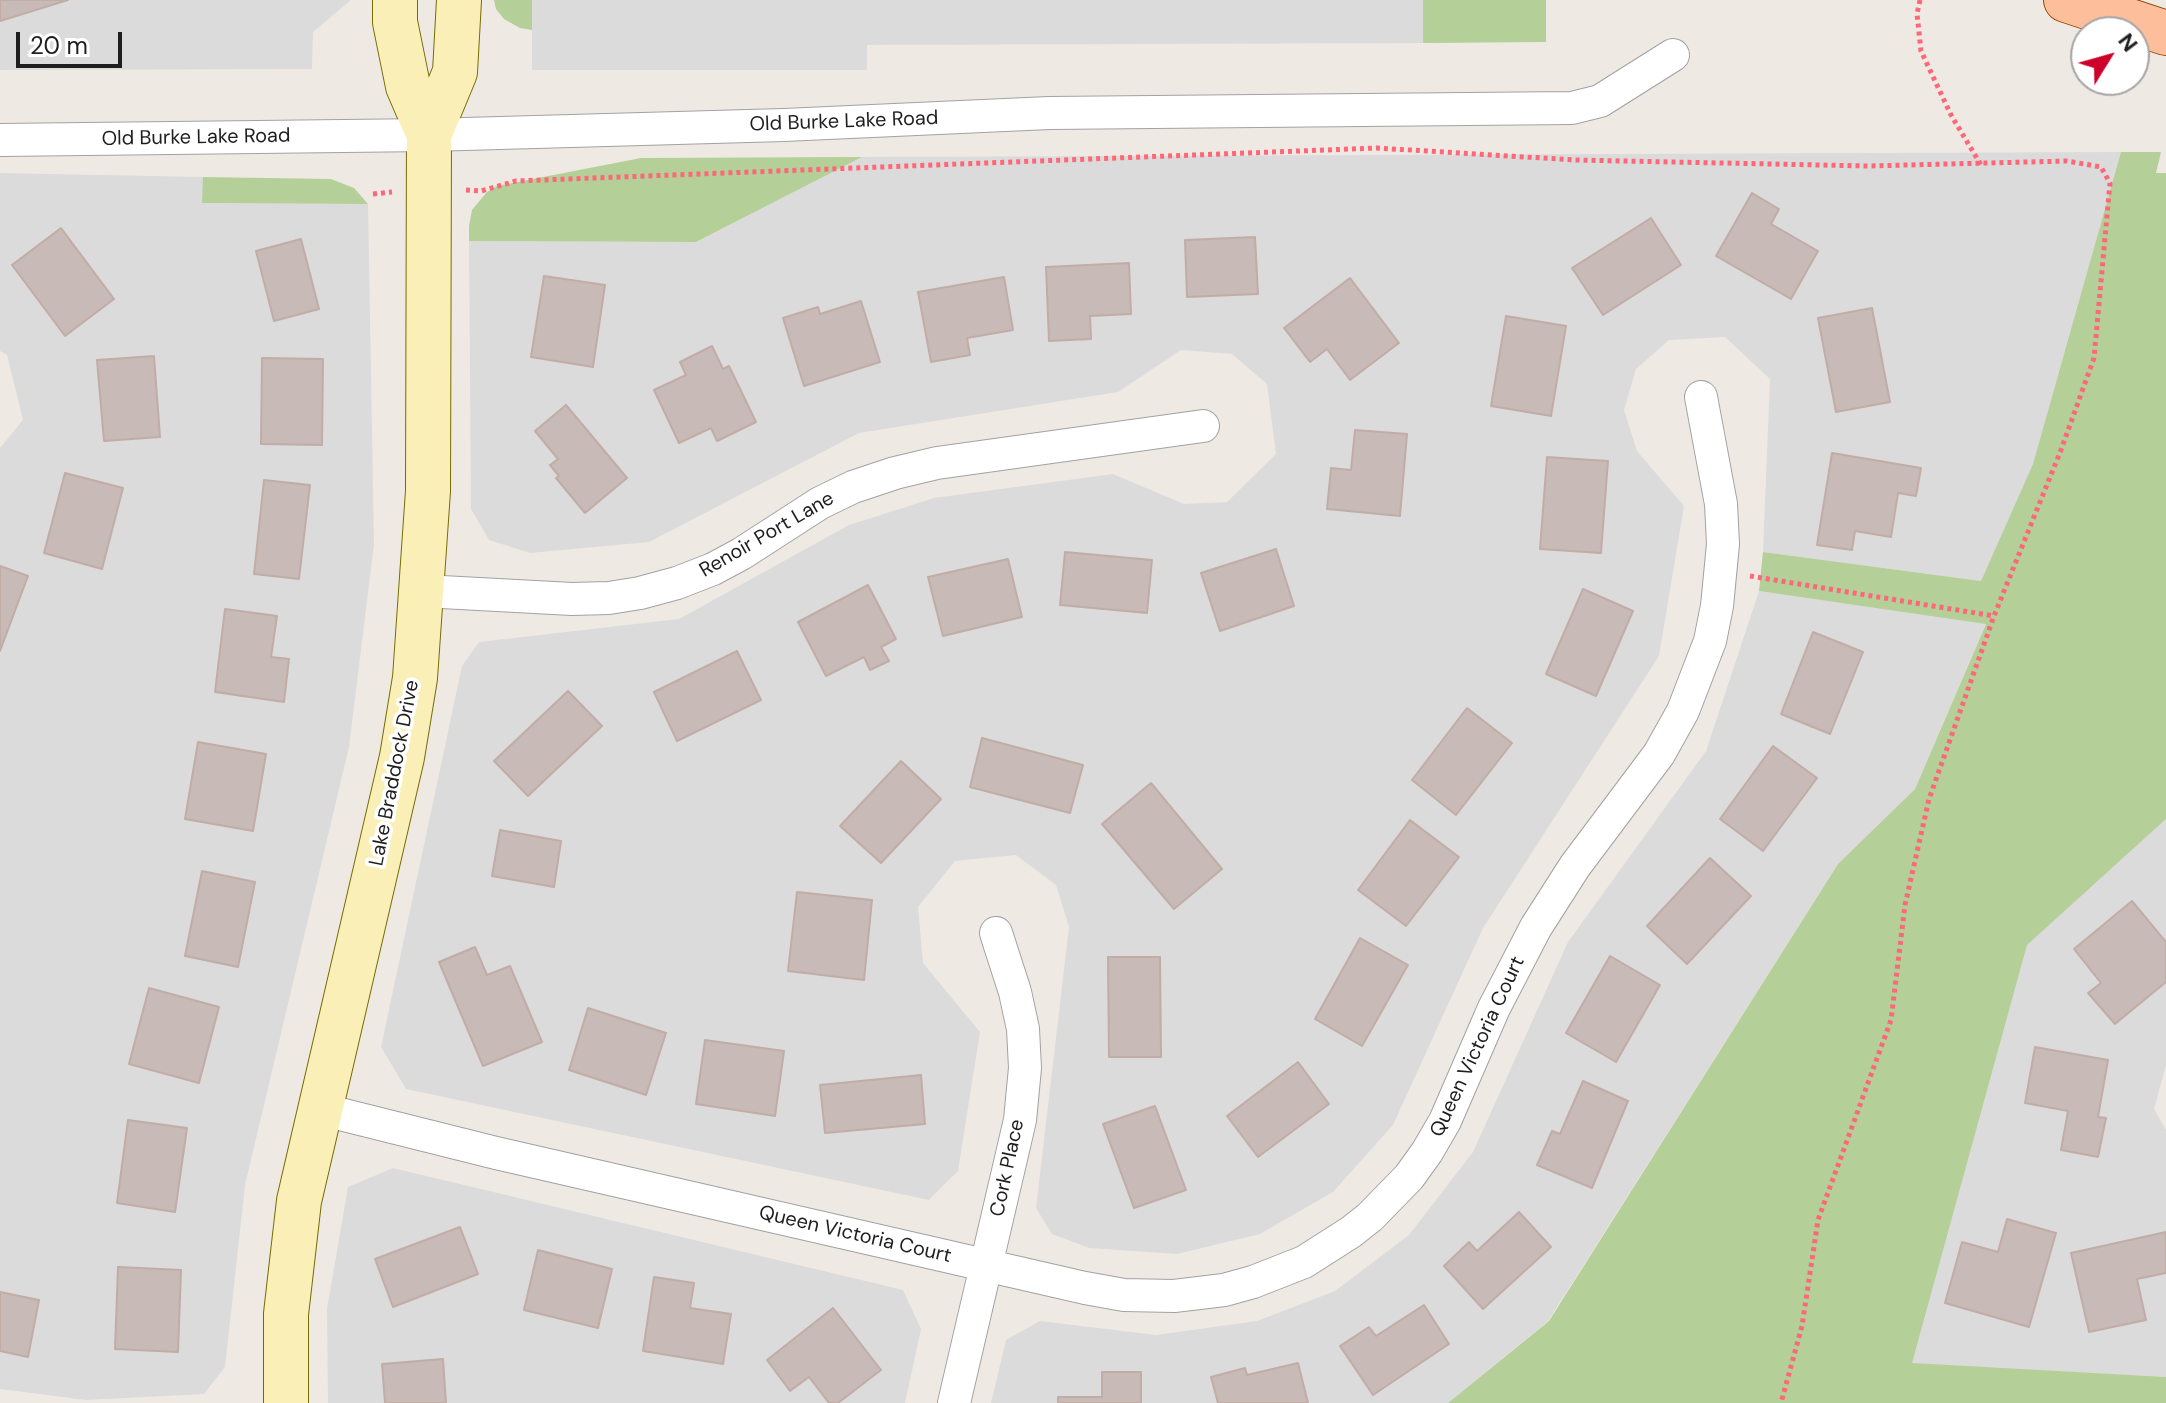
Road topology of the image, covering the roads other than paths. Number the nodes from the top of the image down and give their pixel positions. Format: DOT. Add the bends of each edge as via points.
graph roads {
  1 [pos="395,0"];
  2 [pos="459,0"];
  3 [pos="2066,0"];
  4 [pos="2166,33"];
  5 [pos="1673,55"];
  6 [pos="429,135"];
  7 [pos="0,140"];
  8 [pos="1701,397"];
  9 [pos="1203,426"];
  10 [pos="423,591"];
  11 [pos="996,933"];
  12 [pos="320,1109"];
  13 [pos="987,1266"];
  14 [pos="286,1403"];
  15 [pos="954,1403"];
  1 -- 6 [label="street, Lake Braddock Drive" via="408,86"];
  2 -- 6 [label="street, Lake Braddock Drive" via="455,72"];
  3 -- 4 [label="main road"];
  5 -- 6 [label="street, Old Burke Lake Road" via="1600,101 1572,108 1049,113"];
  6 -- 7 [label="street, Old Burke Lake Road"];
  6 -- 10 [label="street, Lake Braddock Drive"];
  8 -- 13 [label="street, Queen Victoria Court" via="1723,544 1710,641 1683,711 1659,754 1536,927 1445,1121 1409,1177 1351,1232 1292,1267 1238,1286 1174,1296 1124,1295"];
  9 -- 10 [label="street, Renoir Port Lane" via="895,473 820,503 713,569 640,593 572,599"];
  10 -- 12 [label="street, Lake Braddock Drive" via="402,757"];
  11 -- 13 [label="street, Cork Place" via="1023,1029 1025,1068 1020,1120"];
  12 -- 13 [label="street, Queen Victoria Court"];
  12 -- 14 [label="street, Lake Braddock Drive" via="291,1257"];
  13 -- 15 [label="street, Cork Place"];
}
